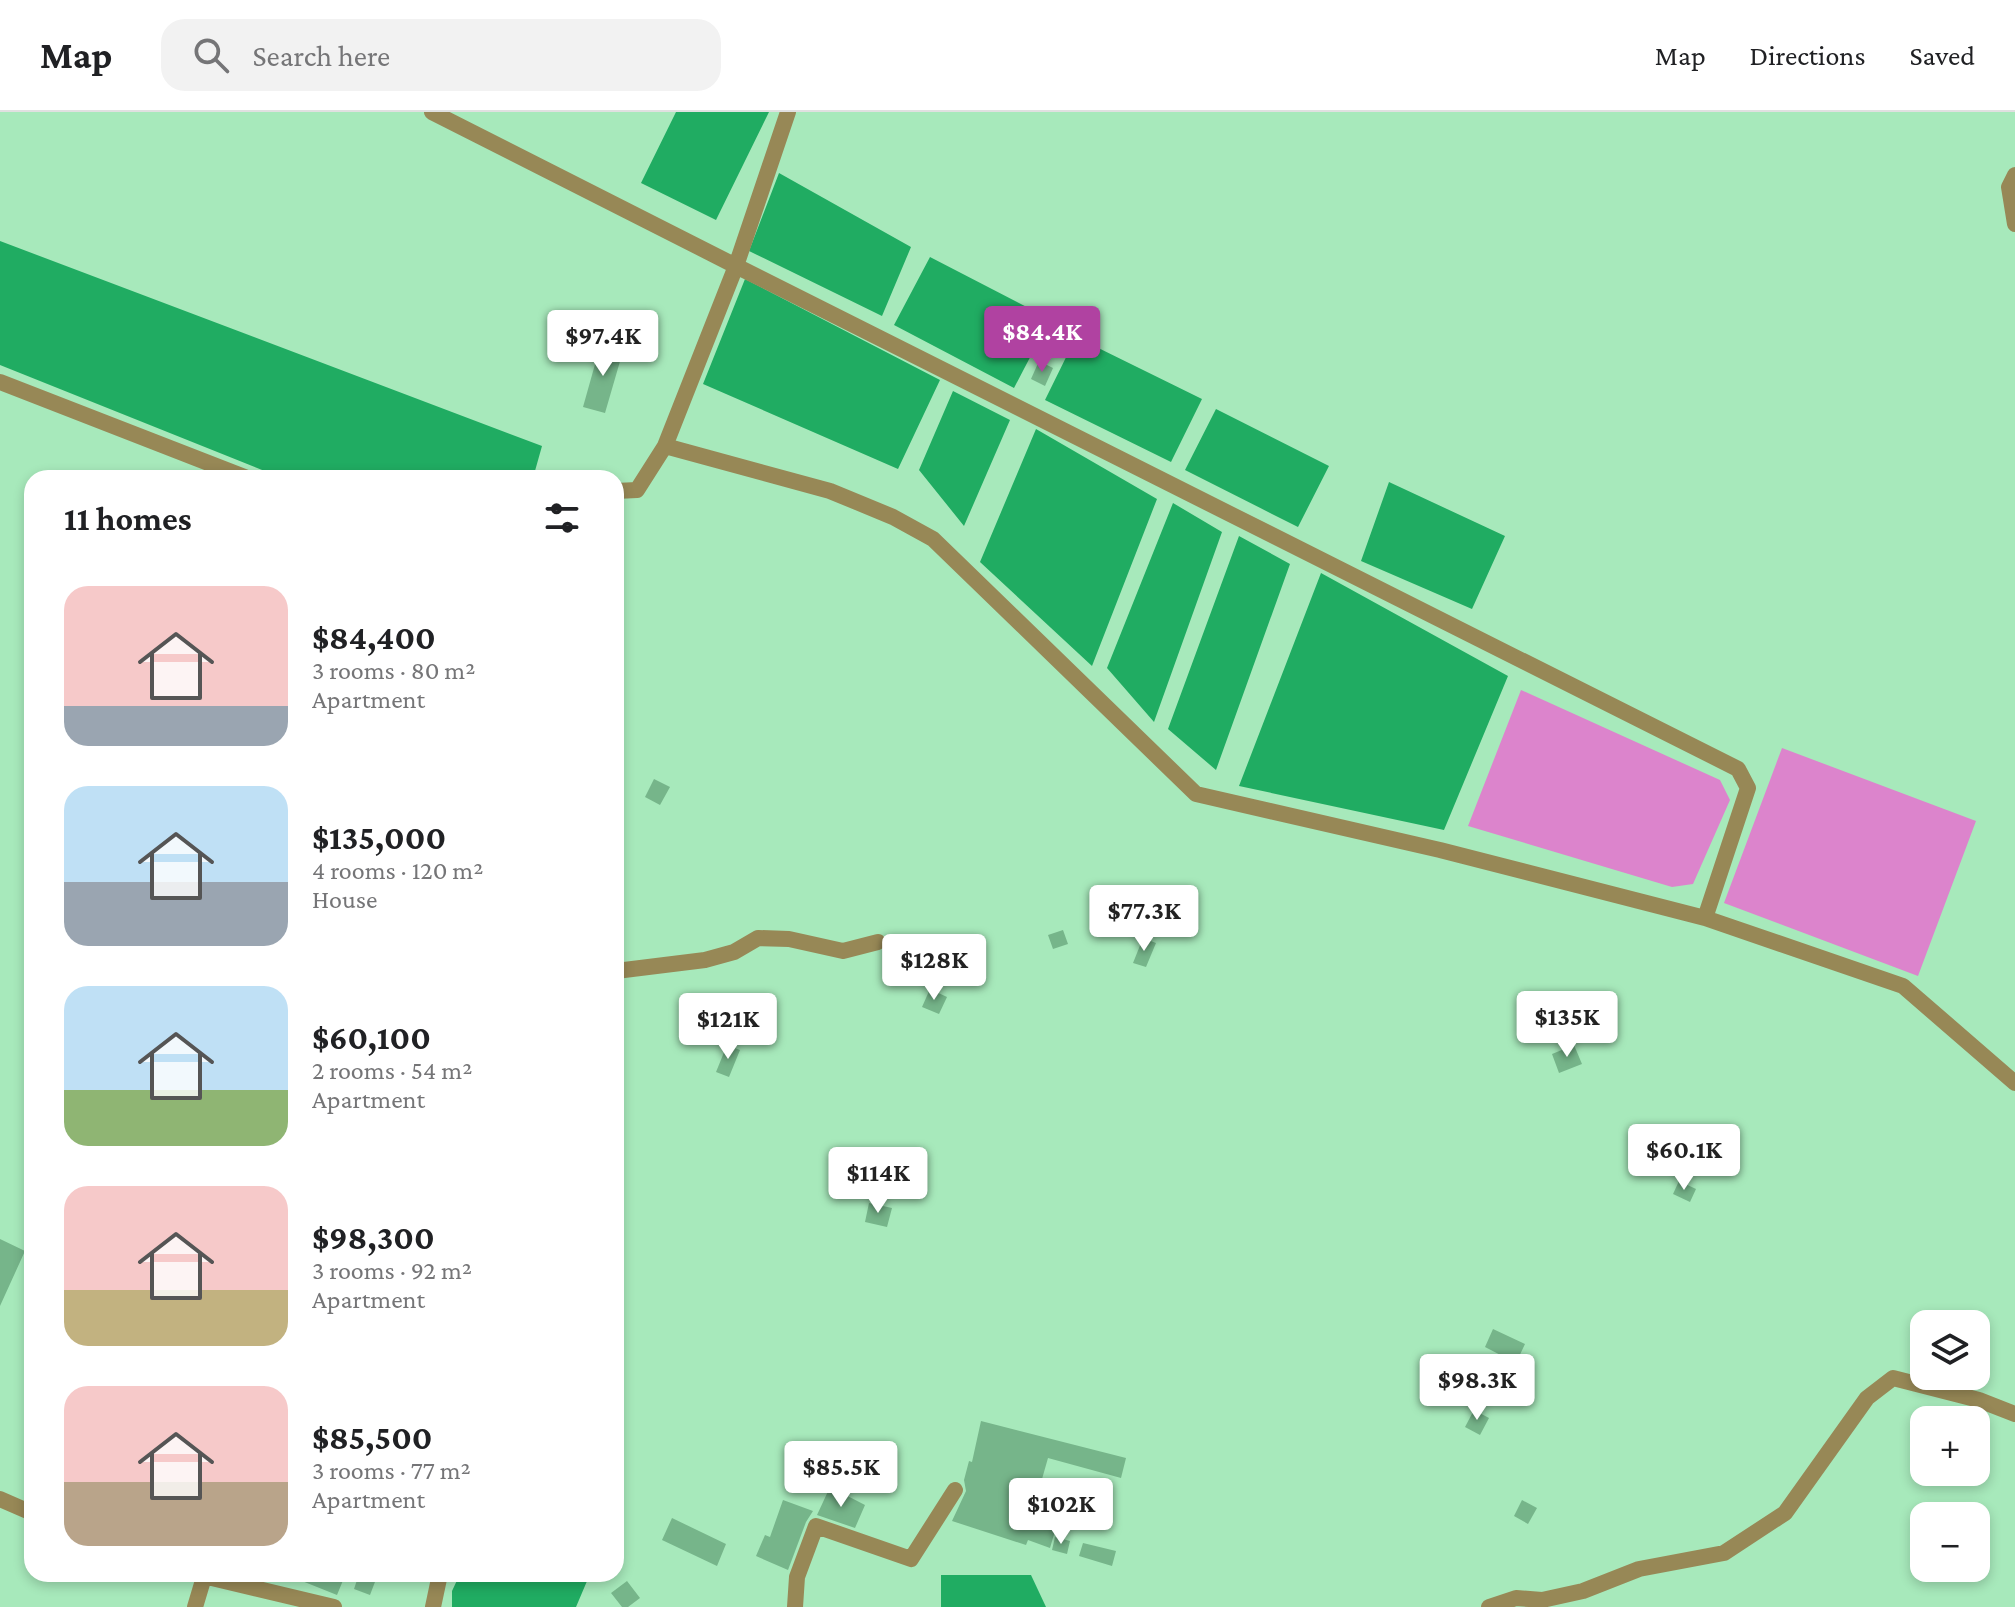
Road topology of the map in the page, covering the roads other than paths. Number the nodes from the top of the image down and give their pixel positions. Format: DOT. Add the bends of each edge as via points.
graph roads {
  1 [pos="432,112"];
  2 [pos="788,112"];
  3 [pos="2015,175"];
  4 [pos="2015,224"];
  5 [pos="736,266"];
  6 [pos="0,382"];
  7 [pos="665,446"];
  8 [pos="226,470"];
  9 [pos="624,491"];
  10 [pos="1705,918"];
  11 [pos="878,942"];
  12 [pos="624,970"];
  13 [pos="2015,1083"];
  14 [pos="2015,1414"];
  15 [pos="955,1490"];
  16 [pos="0,1499"];
  17 [pos="24,1510"];
  18 [pos="199,1582"];
  19 [pos="226,1582"];
  20 [pos="438,1582"];
  21 [pos="195,1607"];
  22 [pos="334,1607"];
  23 [pos="433,1607"];
  24 [pos="795,1607"];
  25 [pos="1489,1607"];
  1 -- 5 [label="street"];
  2 -- 5 [label="street"];
  3 -- 4 [label="street" via="2009,187"];
  5 -- 7 [label="street"];
  5 -- 10 [label="street" via="1738,769 1748,788"];
  6 -- 8 [label="street"];
  7 -- 9 [label="street" via="637,490"];
  7 -- 10 [label="street" via="830,491 933,539 1196,794"];
  10 -- 13 [label="street" via="1903,986"];
  11 -- 12 [label="street" via="843,951 758,938 705,960"];
  14 -- 25 [label="street" via="1893,1378 1867,1398 1785,1513 1724,1553 1639,1569 1583,1591 1542,1600 1516,1598"];
  15 -- 24 [label="street" via="911,1559 816,1526 797,1577"];
  16 -- 17 [label="street"];
  18 -- 21 [label="street"];
  19 -- 22 [label="street"];
  20 -- 23 [label="street"];
}
